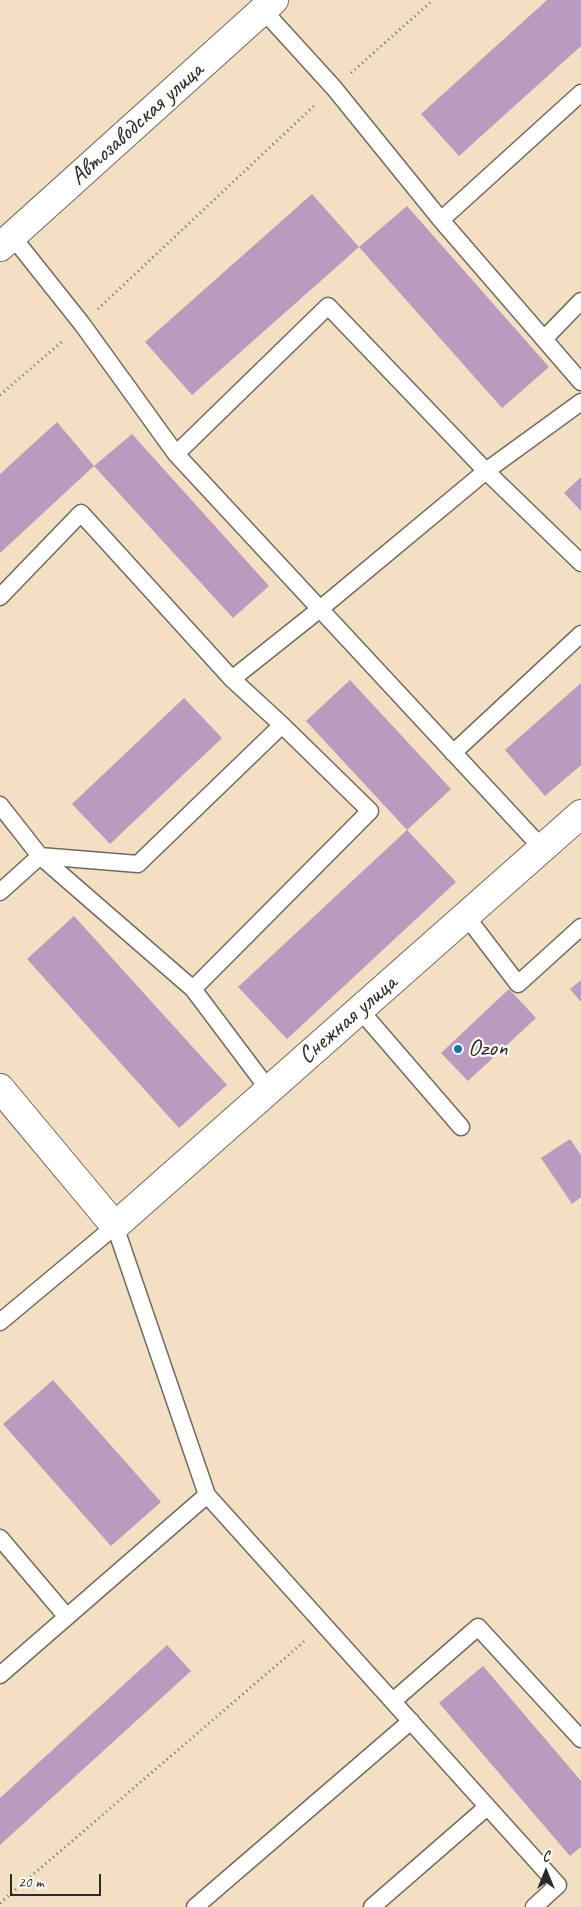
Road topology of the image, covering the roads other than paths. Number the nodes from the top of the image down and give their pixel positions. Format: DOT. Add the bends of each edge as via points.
graph roads {
  1 [pos="269,5"];
  2 [pos="581,93"];
  3 [pos="441,220"];
  4 [pos="6,241"];
  5 [pos="581,301"];
  6 [pos="544,339"];
  7 [pos="581,382"];
  8 [pos="581,402"];
  9 [pos="176,454"];
  10 [pos="486,471"];
  11 [pos="581,563"];
  12 [pos="0,598"];
  13 [pos="320,609"];
  14 [pos="581,634"];
  15 [pos="232,679"];
  16 [pos="282,725"];
  17 [pos="453,753"];
  18 [pos="0,805"];
  19 [pos="581,814"];
  20 [pos="542,848"];
  21 [pos="40,856"];
  22 [pos="0,892"];
  23 [pos="466,916"];
  24 [pos="581,927"];
  25 [pos="193,989"];
  26 [pos="360,1010"];
  27 [pos="0,1088"];
  28 [pos="269,1090"];
  29 [pos="461,1127"];
  30 [pos="116,1226"];
  31 [pos="0,1322"];
  32 [pos="207,1495"];
  33 [pos="0,1538"];
  34 [pos="67,1617"];
  35 [pos="0,1675"];
  36 [pos="393,1702"];
  37 [pos="411,1721"];
  38 [pos="581,1739"];
  39 [pos="487,1807"];
  40 [pos="195,1907"];
  41 [pos="372,1907"];
  42 [pos="534,1907"];
  1 -- 3 [label="lane"];
  1 -- 4 [label="street, Автозаводская улица"];
  2 -- 3 [label="lane"];
  3 -- 6 [label="lane"];
  4 -- 9 [label="lane" via="82,324"];
  5 -- 6 [label="lane"];
  6 -- 7 [label="lane"];
  8 -- 10 [label="lane"];
  9 -- 10 [label="lane" via="328,306"];
  9 -- 13 [label="lane"];
  10 -- 11 [label="lane"];
  10 -- 13 [label="lane"];
  12 -- 15 [label="lane" via="81,513"];
  13 -- 15 [label="lane"];
  13 -- 17 [label="lane"];
  14 -- 17 [label="lane"];
  15 -- 16 [label="lane"];
  16 -- 21 [label="lane" via="138,864"];
  16 -- 25 [label="lane" via="370,812"];
  17 -- 20 [label="lane"];
  18 -- 21 [label="lane"];
  19 -- 20 [label="street, Снежная улица"];
  20 -- 23 [label="street, Снежная улица"];
  21 -- 22 [label="lane"];
  21 -- 25 [label="lane"];
  23 -- 24 [label="lane" via="518,984"];
  23 -- 26 [label="street, Снежная улица"];
  25 -- 28 [label="lane"];
  26 -- 28 [label="street, Снежная улица"];
  26 -- 29 [label="lane"];
  27 -- 30 [label="street"];
  28 -- 30 [label="street, Снежная улица"];
  30 -- 31 [label="lane"];
  30 -- 32 [label="lane"];
  32 -- 34 [label="lane"];
  32 -- 36 [label="lane"];
  33 -- 34 [label="lane"];
  34 -- 35 [label="lane"];
  36 -- 37 [label="lane"];
  36 -- 38 [label="lane" via="478,1627"];
  37 -- 39 [label="lane"];
  37 -- 40 [label="lane"];
  39 -- 41 [label="lane"];
  39 -- 42 [label="lane" via="558,1885"];
}
